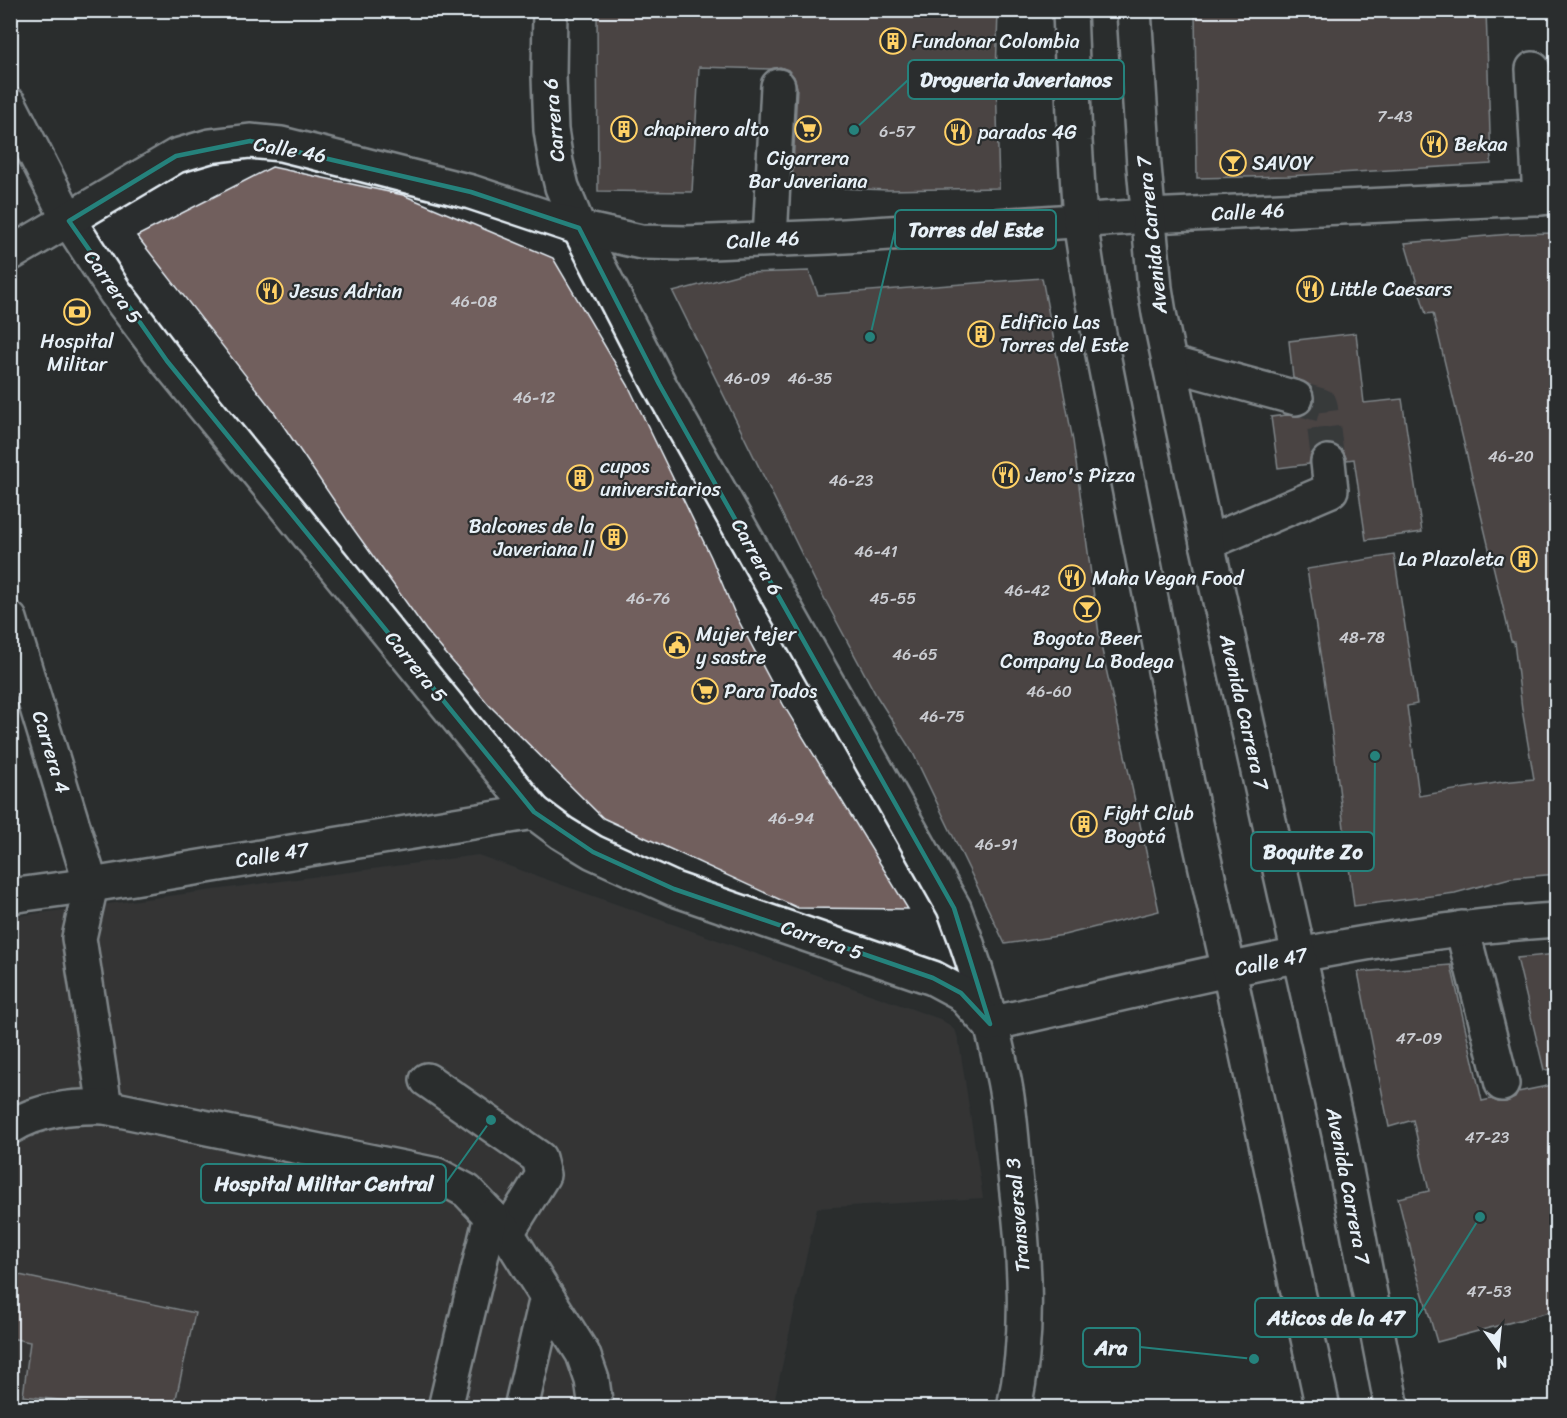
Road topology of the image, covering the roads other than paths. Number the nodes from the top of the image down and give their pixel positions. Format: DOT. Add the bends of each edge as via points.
graph roads {
  1 [pos="550,10"];
  2 [pos="1070,10"];
  3 [pos="1134,10"];
  4 [pos="1533,69"];
  5 [pos="778,86"];
  6 [pos="10,105"];
  7 [pos="1548,197"];
  8 [pos="1149,216"];
  9 [pos="69,221"];
  10 [pos="1080,221"];
  11 [pos="579,228"];
  12 [pos="770,239"];
  13 [pos="10,254"];
  14 [pos="1169,363"];
  15 [pos="1296,398"];
  16 [pos="1328,462"];
  17 [pos="1207,543"];
  18 [pos="10,619"];
  19 [pos="534,812"];
  20 [pos="91,885"];
  21 [pos="10,896"];
  22 [pos="1557,920"];
  23 [pos="1462,928"];
  24 [pos="1299,955"];
  25 [pos="1229,971"];
  26 [pos="990,1024"];
  27 [pos="427,1080"];
  28 [pos="1502,1084"];
  29 [pos="105,1107"];
  30 [pos="10,1127"];
  31 [pos="499,1224"];
  32 [pos="547,1297"];
  33 [pos="446,1407"];
  34 [pos="521,1407"];
  35 [pos="596,1407"];
  36 [pos="1014,1407"];
  37 [pos="1323,1407"];
  38 [pos="1392,1407"];
  1 -- 11 [label="street, Carrera 6" via="551,130 560,178"];
  2 -- 10 [label="street"];
  3 -- 8 [label="street, Avenida Carrera 7"];
  4 -- 7 [label="street"];
  5 -- 12 [label="street"];
  6 -- 9 [label="street, Carrera 5"];
  7 -- 8 [label="street, Calle 46"];
  8 -- 10 [label="street, Calle 46"];
  8 -- 14 [label="street, Avenida Carrera 7" via="1155,288"];
  9 -- 11 [label="street, Calle 46" via="176,156 210,146 250,141 281,144 471,192"];
  9 -- 13 [label="street, Calle 46"];
  9 -- 19 [label="street, Carrera 5" via="115,292 167,361"];
  10 -- 12 [label="street, Calle 46"];
  10 -- 25 [label="street" via="1090,293 1175,726"];
  11 -- 12 [label="street, Calle 46" via="641,242"];
  11 -- 26 [label="street, Carrera 6" via="665,394 954,908"];
  14 -- 15 [label="street"];
  14 -- 17 [label="street, Avenida Carrera 7"];
  16 -- 17 [label="street" via="1331,490"];
  17 -- 24 [label="street, Avenida Carrera 7"];
  18 -- 20 [label="street, Carrera 4"];
  19 -- 20 [label="street, Calle 47"];
  19 -- 26 [label="street, Carrera 5" via="592,852 674,889 933,978 961,993"];
  20 -- 21 [label="street, Calle 47"];
  20 -- 29 [label="street" via="80,938"];
  22 -- 23 [label="street, Calle 47"];
  23 -- 24 [label="street, Calle 47"];
  23 -- 28 [label="street"];
  24 -- 25 [label="street, Calle 47"];
  24 -- 38 [label="street, Avenida Carrera 7" via="1339,1134"];
  25 -- 26 [label="street, Calle 47"];
  25 -- 37 [label="street"];
  26 -- 36 [label="street, Transversal 3" via="1004,1077 1023,1260 1023,1353"];
  27 -- 31 [label="street" via="539,1158 543,1175"];
  29 -- 30 [label="street" via="72,1106"];
  29 -- 31 [label="street" via="437,1175 467,1191"];
  31 -- 32 [label="street"];
  31 -- 33 [label="street"];
  32 -- 34 [label="street"];
  32 -- 35 [label="street" via="583,1354"];
}
